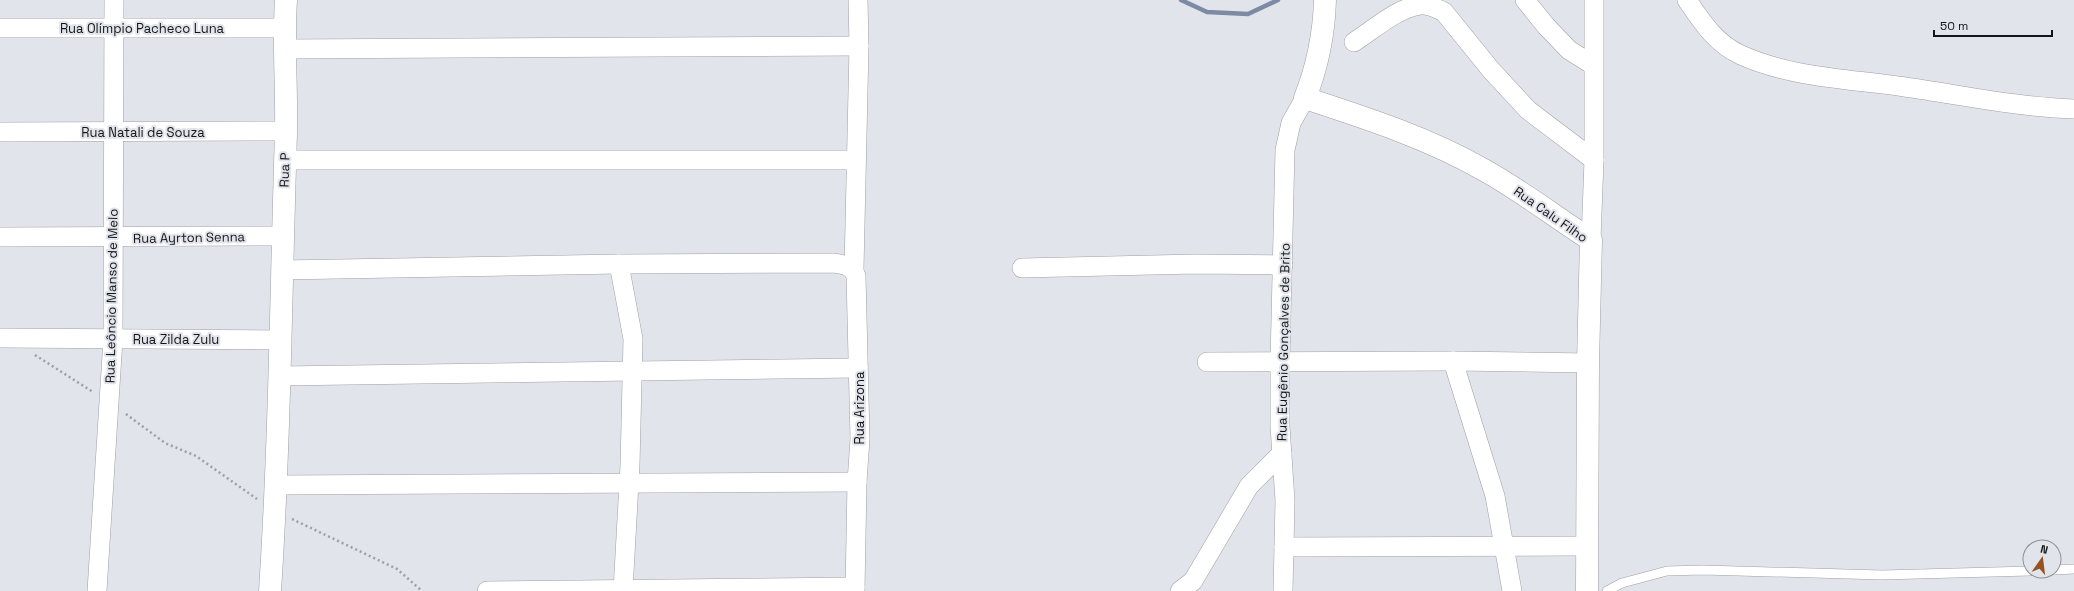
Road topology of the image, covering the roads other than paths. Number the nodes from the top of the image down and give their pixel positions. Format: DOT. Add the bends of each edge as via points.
graph roads {
  1 [pos="114,0"];
  2 [pos="286,0"];
  3 [pos="858,0"];
  4 [pos="1325,0"];
  5 [pos="1525,0"];
  6 [pos="1594,0"];
  7 [pos="1687,0"];
  8 [pos="0,28"];
  9 [pos="114,28"];
  10 [pos="284,39"];
  11 [pos="1354,42"];
  12 [pos="859,46"];
  13 [pos="1593,65"];
  14 [pos="1305,98"];
  15 [pos="2074,109"];
  16 [pos="286,131"];
  17 [pos="0,132"];
  18 [pos="113,132"];
  19 [pos="284,160"];
  20 [pos="855,160"];
  21 [pos="1594,160"];
  22 [pos="282,236"];
  23 [pos="0,237"];
  24 [pos="113,237"];
  25 [pos="1591,240"];
  26 [pos="619,264"];
  27 [pos="1283,265"];
  28 [pos="1022,268"];
  29 [pos="282,270"];
  30 [pos="854,270"];
  31 [pos="4,338"];
  32 [pos="113,339"];
  33 [pos="280,340"];
  34 [pos="1280,361"];
  35 [pos="1453,361"];
  36 [pos="1208,362"];
  37 [pos="1588,363"];
  38 [pos="858,368"];
  39 [pos="632,371"];
  40 [pos="280,376"];
  41 [pos="1282,453"];
  42 [pos="857,482"];
  43 [pos="629,483"];
  44 [pos="277,485"];
  45 [pos="1504,545"];
  46 [pos="1588,546"];
  47 [pos="1284,547"];
  48 [pos="2074,569"];
  49 [pos="2062,570"];
  50 [pos="2022,571"];
  51 [pos="855,589"];
  52 [pos="623,590"];
  53 [pos="1181,590"];
  54 [pos="97,591"];
  55 [pos="270,591"];
  56 [pos="487,591"];
  57 [pos="1283,591"];
  58 [pos="1512,591"];
  59 [pos="1587,591"];
  60 [pos="1607,591"];
  1 -- 9 [label="street, Rua Leôncio Manso de Melo"];
  2 -- 10 [label="street, Rua P"];
  3 -- 12 [label="street, Rua Arizona"];
  4 -- 14 [label="street" via="1321,48"];
  5 -- 13 [label="street" via="1570,50"];
  6 -- 13 [label="street"];
  7 -- 15 [label="street" via="1706,28 1717,39 1741,55 1758,61 1814,75 2004,103"];
  8 -- 9 [label="street, Rua Olímpio Pacheco Luna"];
  9 -- 10 [label="street, Rua Olímpio Pacheco Luna"];
  9 -- 18 [label="street, Rua Leôncio Manso de Melo"];
  10 -- 12 [label="street, Rua Olímpio Pacheco Luna"];
  10 -- 16 [label="street, Rua P"];
  11 -- 21 [label="street" via="1385,21 1413,7 1421,4 1434,6 1444,12 1491,70 1528,110"];
  12 -- 20 [label="street, Rua Arizona"];
  13 -- 21 [label="street"];
  14 -- 25 [label="street, Rua Calu Filho" via="1379,122 1484,170 1525,194"];
  14 -- 27 [label="street, Rua Eugênio Gonçalves de Brito" via="1291,123 1285,150"];
  16 -- 18 [label="street, Rua Natali de Souza"];
  16 -- 19 [label="street, Rua P"];
  17 -- 18 [label="street, Rua Natali de Souza"];
  18 -- 24 [label="street, Rua Leôncio Manso de Melo"];
  19 -- 20 [label="street"];
  19 -- 22 [label="street, Rua P"];
  20 -- 30 [label="street, Rua Arizona"];
  21 -- 25 [label="street"];
  22 -- 24 [label="street, Rua Ayrton Senna"];
  22 -- 29 [label="street, Rua P"];
  23 -- 24 [label="street, Rua Ayrton Senna"];
  24 -- 32 [label="street, Rua Leôncio Manso de Melo"];
  25 -- 37 [label="street, Rua Calu Filho"];
  26 -- 29 [label="street"];
  26 -- 30 [label="street" via="834,263 850,266"];
  26 -- 39 [label="street" via="633,339"];
  27 -- 28 [label="street"];
  27 -- 34 [label="street, Rua Eugênio Gonçalves de Brito"];
  29 -- 33 [label="street, Rua P"];
  30 -- 38 [label="street, Rua Arizona"];
  31 -- 32 [label="street, Rua Zilda Zulu"];
  32 -- 33 [label="street, Rua Zilda Zulu"];
  32 -- 54 [label="street, Rua Leôncio Manso de Melo"];
  33 -- 40 [label="street, Rua P"];
  34 -- 35 [label="street"];
  34 -- 36 [label="street"];
  34 -- 41 [label="street, Rua Eugênio Gonçalves de Brito"];
  35 -- 37 [label="street"];
  35 -- 45 [label="street" via="1495,496"];
  37 -- 46 [label="street, Rua Calu Filho"];
  38 -- 39 [label="street"];
  38 -- 42 [label="street, Rua Arizona" via="860,439"];
  39 -- 40 [label="street"];
  39 -- 43 [label="street"];
  40 -- 44 [label="street, Rua P"];
  41 -- 47 [label="street, Rua Eugênio Gonçalves de Brito"];
  41 -- 53 [label="street" via="1249,486 1193,581"];
  42 -- 43 [label="street"];
  42 -- 51 [label="street, Rua Arizona"];
  43 -- 44 [label="street"];
  43 -- 52 [label="street"];
  44 -- 55 [label="street, Rua P"];
  45 -- 46 [label="street"];
  45 -- 47 [label="street"];
  45 -- 58 [label="street"];
  46 -- 59 [label="street, Rua Calu Filho"];
  47 -- 57 [label="street, Rua Eugênio Gonçalves de Brito"];
  48 -- 49 [label="lane"];
  50 -- 60 [label="lane" via="1882,575 1667,571 1622,583"];
  51 -- 52 [label="street"];
  52 -- 56 [label="street"];
}
